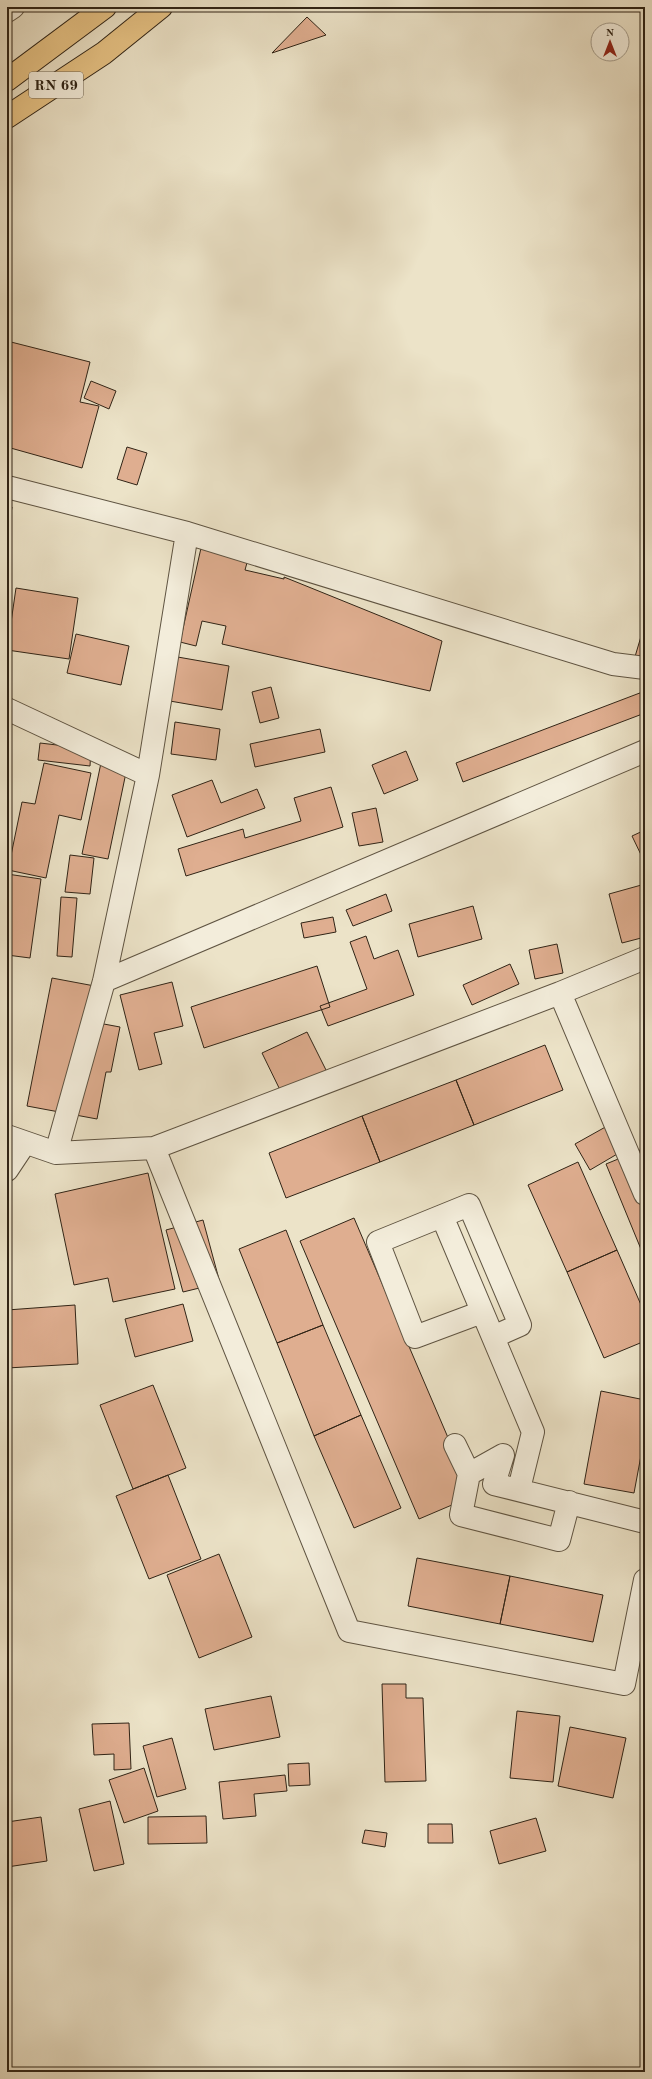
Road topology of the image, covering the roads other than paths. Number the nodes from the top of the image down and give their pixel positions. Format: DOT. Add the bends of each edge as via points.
graph roads {
  1 [pos="13,7"];
  2 [pos="105,7"];
  3 [pos="161,7"];
  4 [pos="7,11"];
  5 [pos="7,80"];
  6 [pos="7,117"];
  7 [pos="7,487"];
  8 [pos="187,533"];
  9 [pos="645,668"];
  10 [pos="7,709"];
  11 [pos="645,751"];
  12 [pos="148,775"];
  13 [pos="645,958"];
  14 [pos="104,981"];
  15 [pos="560,993"];
  16 [pos="16,1140"];
  17 [pos="154,1148"];
  18 [pos="56,1153"];
  19 [pos="7,1170"];
  20 [pos="645,1194"];
  21 [pos="442,1216"];
  22 [pos="482,1312"];
  23 [pos="493,1337"];
  24 [pos="455,1445"];
  25 [pos="469,1474"];
  26 [pos="519,1489"];
  27 [pos="569,1502"];
  28 [pos="645,1522"];
  29 [pos="645,1580"];
  1 -- 4 [label="street"];
  2 -- 5 [label="main road, RN 69"];
  3 -- 6 [label="main road, RN 69" via="104,53"];
  7 -- 8 [label="street"];
  8 -- 9 [label="street" via="613,664"];
  8 -- 12 [label="street"];
  10 -- 12 [label="street"];
  11 -- 14 [label="street"];
  12 -- 14 [label="street"];
  13 -- 15 [label="street"];
  14 -- 18 [label="street"];
  15 -- 17 [label="street"];
  15 -- 20 [label="street"];
  16 -- 18 [label="street"];
  16 -- 19 [label="street"];
  17 -- 18 [label="street"];
  17 -- 29 [label="street" via="349,1631 624,1684"];
  21 -- 22 [label="street"];
  21 -- 22 [label="street" via="378,1242 415,1337"];
  21 -- 23 [label="street" via="469,1205 520,1325"];
  22 -- 23 [label="street"];
  23 -- 26 [label="street" via="533,1432"];
  24 -- 25 [label="street"];
  25 -- 26 [label="street" via="503,1455 494,1484"];
  25 -- 27 [label="street" via="460,1515 559,1540"];
  26 -- 27 [label="street"];
  27 -- 28 [label="street"];
}
